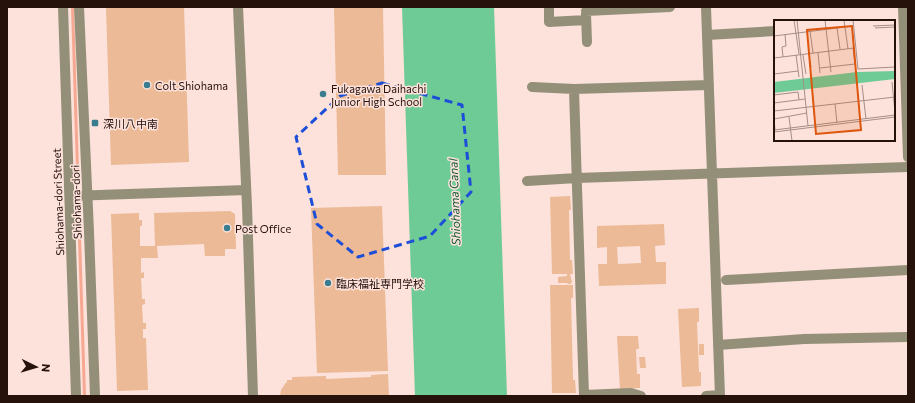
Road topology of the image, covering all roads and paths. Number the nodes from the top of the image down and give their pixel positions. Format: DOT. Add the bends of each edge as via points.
graph roads {
  1 [pos="63,7"];
  2 [pos="79,7"];
  3 [pos="238,7"];
  4 [pos="548,7"];
  5 [pos="670,7"];
  6 [pos="706,7"];
  7 [pos="903,7"];
  8 [pos="586,13"];
  9 [pos="899,24"];
  10 [pos="774,31"];
  11 [pos="707,35"];
  12 [pos="587,42"];
  13 [pos="906,54"];
  14 [pos="709,85"];
  15 [pos="532,87"];
  16 [pos="574,89"];
  17 [pos="908,157"];
  18 [pos="908,167"];
  19 [pos="712,174"];
  20 [pos="576,178"];
  21 [pos="527,181"];
  22 [pos="246,190"];
  23 [pos="88,195"];
  24 [pos="70,196"];
  25 [pos="908,270"];
  26 [pos="726,280"];
  27 [pos="908,337"];
  28 [pos="718,344"];
  29 [pos="76,396"];
  30 [pos="95,396"];
  31 [pos="253,396"];
  32 [pos="641,396"];
  33 [pos="706,396"];
  34 [pos="720,396"];
  1 -- 24 [label="street, Shiohama-dori Street"];
  2 -- 23 [label="street, Shiohama-dori"];
  3 -- 22 [label="street"];
  4 -- 8 [label="street" via="549,22"];
  5 -- 8 [label="street"];
  6 -- 11 [label="street"];
  7 -- 9 [label="street"];
  8 -- 12 [label="street"];
  9 -- 13 [label="street"];
  10 -- 11 [label="street"];
  11 -- 14 [label="street"];
  13 -- 17 [label="street"];
  14 -- 16 [label="street"];
  14 -- 19 [label="street"];
  15 -- 16 [label="street"];
  16 -- 20 [label="street"];
  18 -- 19 [label="street"];
  19 -- 20 [label="street"];
  19 -- 28 [label="street"];
  20 -- 21 [label="street"];
  20 -- 32 [label="street" via="584,395 631,393"];
  22 -- 23 [label="street"];
  22 -- 31 [label="street"];
  23 -- 24 [label="street"];
  23 -- 30 [label="street, Shiohama-dori"];
  24 -- 29 [label="street, Shiohama-dori Street"];
  25 -- 26 [label="street"];
  27 -- 28 [label="street"];
  28 -- 34 [label="street"];
  33 -- 34 [label="street"];
}
